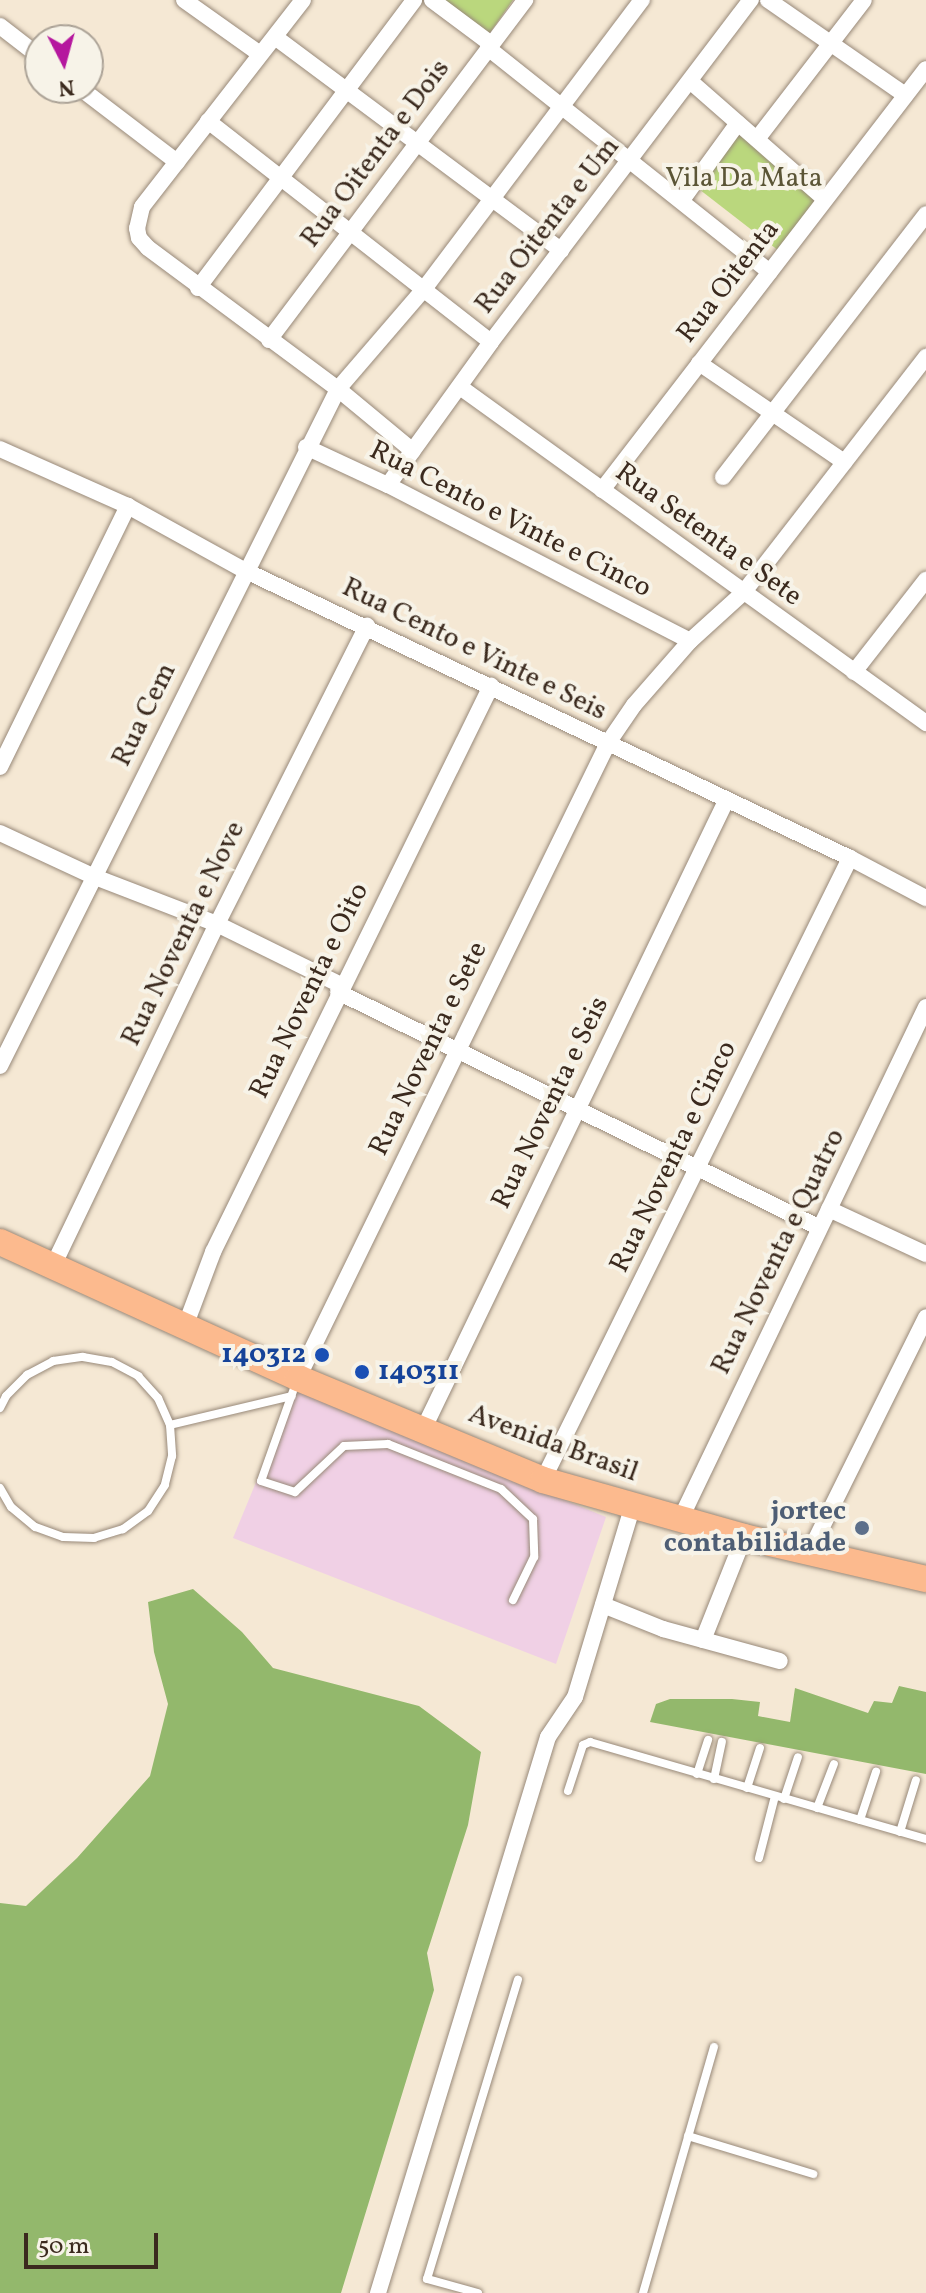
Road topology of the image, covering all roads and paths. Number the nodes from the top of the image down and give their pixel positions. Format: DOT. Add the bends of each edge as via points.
graph roads {
  1 [pos="184,0"];
  2 [pos="303,0"];
  3 [pos="414,0"];
  4 [pos="432,0"];
  5 [pos="525,0"];
  6 [pos="642,0"];
  7 [pos="751,0"];
  8 [pos="768,0"];
  9 [pos="864,0"];
  10 [pos="0,26"];
  11 [pos="275,37"];
  12 [pos="831,43"];
  13 [pos="24,45"];
  14 [pos="489,46"];
  15 [pos="260,54"];
  16 [pos="926,69"];
  17 [pos="690,81"];
  18 [pos="347,91"];
  19 [pos="905,95"];
  20 [pos="101,104"];
  21 [pos="560,106"];
  22 [pos="208,121"];
  23 [pos="738,123"];
  24 [pos="757,139"];
  25 [pos="416,142"];
  26 [pos="632,161"];
  27 [pos="177,162"];
  28 [pos="279,180"];
  29 [pos="491,198"];
  30 [pos="825,199"];
  31 [pos="682,200"];
  32 [pos="926,214"];
  33 [pos="349,233"];
  34 [pos="561,250"];
  35 [pos="770,272"];
  36 [pos="198,288"];
  37 [pos="424,289"];
  38 [pos="269,340"];
  39 [pos="491,342"];
  40 [pos="926,357"];
  41 [pos="699,363"];
  42 [pos="460,387"];
  43 [pos="338,389"];
  44 [pos="771,413"];
  45 [pos="306,447"];
  46 [pos="413,451"];
  47 [pos="2,454"];
  48 [pos="844,462"];
  49 [pos="723,477"];
  50 [pos="388,485"];
  51 [pos="602,490"];
  52 [pos="128,506"];
  53 [pos="244,570"];
  54 [pos="926,580"];
  55 [pos="743,593"];
  56 [pos="367,626"];
  57 [pos="690,641"];
  58 [pos="854,672"];
  59 [pos="491,686"];
  60 [pos="926,723"];
  61 [pos="608,743"];
  62 [pos="0,767"];
  63 [pos="727,799"];
  64 [pos="0,833"];
  65 [pos="850,858"];
  66 [pos="95,877"];
  67 [pos="926,898"];
  68 [pos="217,924"];
  69 [pos="340,989"];
  70 [pos="926,1007"];
  71 [pos="457,1051"];
  72 [pos="0,1066"];
  73 [pos="575,1108"];
  74 [pos="699,1167"];
  75 [pos="829,1209"];
  76 [pos="818,1227"];
  77 [pos="0,1242"];
  78 [pos="926,1254"];
  79 [pos="53,1266"];
  80 [pos="926,1317"];
  81 [pos="186,1324"];
  82 [pos="295,1387"];
  83 [pos="0,1408"];
  84 [pos="170,1425"];
  85 [pos="423,1430"];
  86 [pos="543,1480"];
  87 [pos="0,1488"];
  88 [pos="632,1508"];
  89 [pos="680,1520"];
  90 [pos="744,1537"];
  91 [pos="810,1551"];
  92 [pos="926,1579"];
  93 [pos="513,1600"];
  94 [pos="603,1605"];
  95 [pos="703,1640"];
  96 [pos="780,1661"];
  97 [pos="708,1740"];
  98 [pos="722,1742"];
  99 [pos="760,1748"];
  100 [pos="798,1757"];
  101 [pos="834,1764"];
  102 [pos="876,1772"];
  103 [pos="697,1774"];
  104 [pos="714,1779"];
  105 [pos="916,1780"];
  106 [pos="747,1788"];
  107 [pos="568,1791"];
  108 [pos="780,1798"];
  109 [pos="817,1808"];
  110 [pos="860,1820"];
  111 [pos="900,1832"];
  112 [pos="926,1839"];
  113 [pos="759,1858"];
  114 [pos="518,1980"];
  115 [pos="714,2047"];
  116 [pos="688,2136"];
  117 [pos="813,2174"];
  118 [pos="378,2293"];
  119 [pos="478,2293"];
  120 [pos="643,2293"];
  1 -- 15 [label="street"];
  2 -- 11 [label="street"];
  3 -- 18 [label="street"];
  4 -- 14 [label="street"];
  5 -- 14 [label="street, Rua Oitenta e Dois"];
  6 -- 21 [label="street, Rua Cem"];
  7 -- 17 [label="street, Rua Oitenta e Um"];
  8 -- 12 [label="street"];
  9 -- 12 [label="street"];
  10 -- 13 [label="street"];
  11 -- 15 [label="street"];
  11 -- 18 [label="street"];
  12 -- 19 [label="street"];
  12 -- 24 [label="street"];
  14 -- 21 [label="street"];
  14 -- 25 [label="street, Rua Oitenta e Dois"];
  15 -- 22 [label="street"];
  16 -- 19 [label="street, Rua Oitenta"];
  17 -- 23 [label="street"];
  17 -- 26 [label="street, Rua Oitenta e Um"];
  18 -- 25 [label="street"];
  18 -- 28 [label="street"];
  19 -- 30 [label="street, Rua Oitenta"];
  20 -- 27 [label="street"];
  21 -- 26 [label="street"];
  21 -- 29 [label="street, Rua Cem"];
  22 -- 27 [label="street"];
  22 -- 28 [label="street"];
  23 -- 24 [label="street"];
  23 -- 31 [label="street"];
  24 -- 30 [label="street"];
  25 -- 29 [label="street"];
  25 -- 33 [label="street, Rua Oitenta e Dois"];
  26 -- 31 [label="street"];
  26 -- 34 [label="street, Rua Oitenta e Um"];
  27 -- 36 [label="street, Rua Cento e Vinte e Cinco" via="136,220 139,238 148,248"];
  28 -- 33 [label="street"];
  28 -- 36 [label="street"];
  29 -- 34 [label="street"];
  29 -- 37 [label="street, Rua Cem"];
  30 -- 35 [label="street, Rua Oitenta"];
  31 -- 35 [label="street"];
  32 -- 44 [label="street"];
  33 -- 37 [label="street"];
  33 -- 38 [label="street, Rua Oitenta e Dois"];
  34 -- 39 [label="street, Rua Oitenta e Um"];
  35 -- 41 [label="street, Rua Oitenta"];
  36 -- 38 [label="street, Rua Cento e Vinte e Cinco"];
  37 -- 39 [label="street"];
  37 -- 43 [label="street, Rua Cem"];
  38 -- 43 [label="street, Rua Cento e Vinte e Cinco"];
  39 -- 42 [label="street, Rua Oitenta e Um"];
  40 -- 48 [label="street, Rua Noventa e Sete"];
  41 -- 44 [label="street"];
  41 -- 51 [label="street, Rua Oitenta"];
  42 -- 46 [label="street, Rua Oitenta e Um"];
  42 -- 51 [label="street, Rua Setenta e Sete"];
  43 -- 45 [label="street, Rua Cem"];
  43 -- 46 [label="street, Rua Cento e Vinte e Cinco"];
  44 -- 48 [label="street"];
  44 -- 49 [label="street"];
  45 -- 50 [label="street, Rua Cento e Vinte e Cinco"];
  45 -- 53 [label="street, Rua Cem"];
  46 -- 50 [label="street, Rua Oitenta e Um"];
  47 -- 52 [label="street, Rua Cento e Vinte e Seis"];
  48 -- 55 [label="street, Rua Noventa e Sete"];
  50 -- 57 [label="street, Rua Cento e Vinte e Cinco"];
  51 -- 55 [label="street, Rua Setenta e Sete"];
  52 -- 53 [label="street, Rua Cento e Vinte e Seis"];
  52 -- 62 [label="street"];
  53 -- 56 [label="street, Rua Cento e Vinte e Seis"];
  53 -- 66 [label="street, Rua Cem"];
  54 -- 58 [label="street"];
  55 -- 57 [label="street, Rua Noventa e Sete"];
  55 -- 58 [label="street, Rua Setenta e Sete"];
  56 -- 59 [label="street, Rua Cento e Vinte e Seis"];
  56 -- 68 [label="street, Rua Noventa e Nove"];
  57 -- 61 [label="street, Rua Noventa e Sete"];
  58 -- 60 [label="street, Rua Setenta e Sete"];
  59 -- 61 [label="street, Rua Cento e Vinte e Seis"];
  59 -- 69 [label="street, Rua Noventa e Oito"];
  61 -- 63 [label="street, Rua Cento e Vinte e Seis"];
  61 -- 71 [label="street, Rua Noventa e Sete"];
  63 -- 65 [label="street, Rua Cento e Vinte e Seis"];
  63 -- 73 [label="street, Rua Noventa e Seis"];
  64 -- 66 [label="street"];
  65 -- 67 [label="street, Rua Cento e Vinte e Seis"];
  65 -- 74 [label="street, Rua Noventa e Cinco"];
  66 -- 68 [label="street"];
  66 -- 72 [label="street, Rua Cem"];
  68 -- 69 [label="street"];
  68 -- 79 [label="street, Rua Noventa e Nove"];
  69 -- 71 [label="street"];
  69 -- 81 [label="street, Rua Noventa e Oito" via="213,1252"];
  70 -- 75 [label="street, Rua Noventa e Quatro"];
  71 -- 73 [label="street"];
  71 -- 82 [label="street, Rua Noventa e Sete"];
  73 -- 74 [label="street"];
  73 -- 85 [label="street, Rua Noventa e Seis"];
  74 -- 76 [label="street"];
  74 -- 86 [label="street, Rua Noventa e Cinco"];
  75 -- 76 [label="street, Rua Noventa e Quatro"];
  75 -- 78 [label="street"];
  76 -- 89 [label="street, Rua Noventa e Quatro"];
  77 -- 79 [label="main road, Avenida Brasil"];
  79 -- 81 [label="main road, Avenida Brasil"];
  80 -- 91 [label="street"];
  81 -- 82 [label="main road, Avenida Brasil"];
  82 -- 84 [label="lane"];
  82 -- 85 [label="main road, Avenida Brasil"];
  82 -- 93 [label="lane" via="261,1481 295,1492 344,1446 388,1444 501,1489 533,1519 534,1557"];
  83 -- 84 [label="lane" via="27,1375 53,1361 83,1357 112,1362 138,1376 158,1398"];
  84 -- 87 [label="lane" via="172,1456 165,1485 148,1511 123,1529 94,1538 63,1537 35,1527 11,1507"];
  85 -- 86 [label="main road, Avenida Brasil"];
  86 -- 88 [label="main road, Avenida Brasil"];
  88 -- 89 [label="main road, Avenida Brasil"];
  88 -- 94 [label="street"];
  89 -- 90 [label="main road, Avenida Brasil"];
  90 -- 91 [label="main road, Avenida Brasil"];
  90 -- 95 [label="street"];
  91 -- 92 [label="main road, Avenida Brasil"];
  94 -- 95 [label="street"];
  94 -- 118 [label="street" via="575,1697 548,1737"];
  95 -- 96 [label="street"];
  97 -- 103 [label="lane"];
  98 -- 104 [label="lane"];
  99 -- 106 [label="lane"];
  100 -- 108 [label="lane"];
  101 -- 109 [label="lane"];
  102 -- 110 [label="lane"];
  103 -- 104 [label="lane"];
  103 -- 107 [label="lane" via="590,1742 583,1745"];
  104 -- 106 [label="lane"];
  105 -- 111 [label="lane"];
  106 -- 108 [label="lane"];
  108 -- 109 [label="lane"];
  108 -- 113 [label="lane"];
  109 -- 110 [label="lane"];
  110 -- 111 [label="lane"];
  111 -- 112 [label="lane"];
  114 -- 119 [label="lane" via="427,2279"];
  115 -- 116 [label="lane"];
  116 -- 117 [label="lane"];
  116 -- 120 [label="lane"];
}
